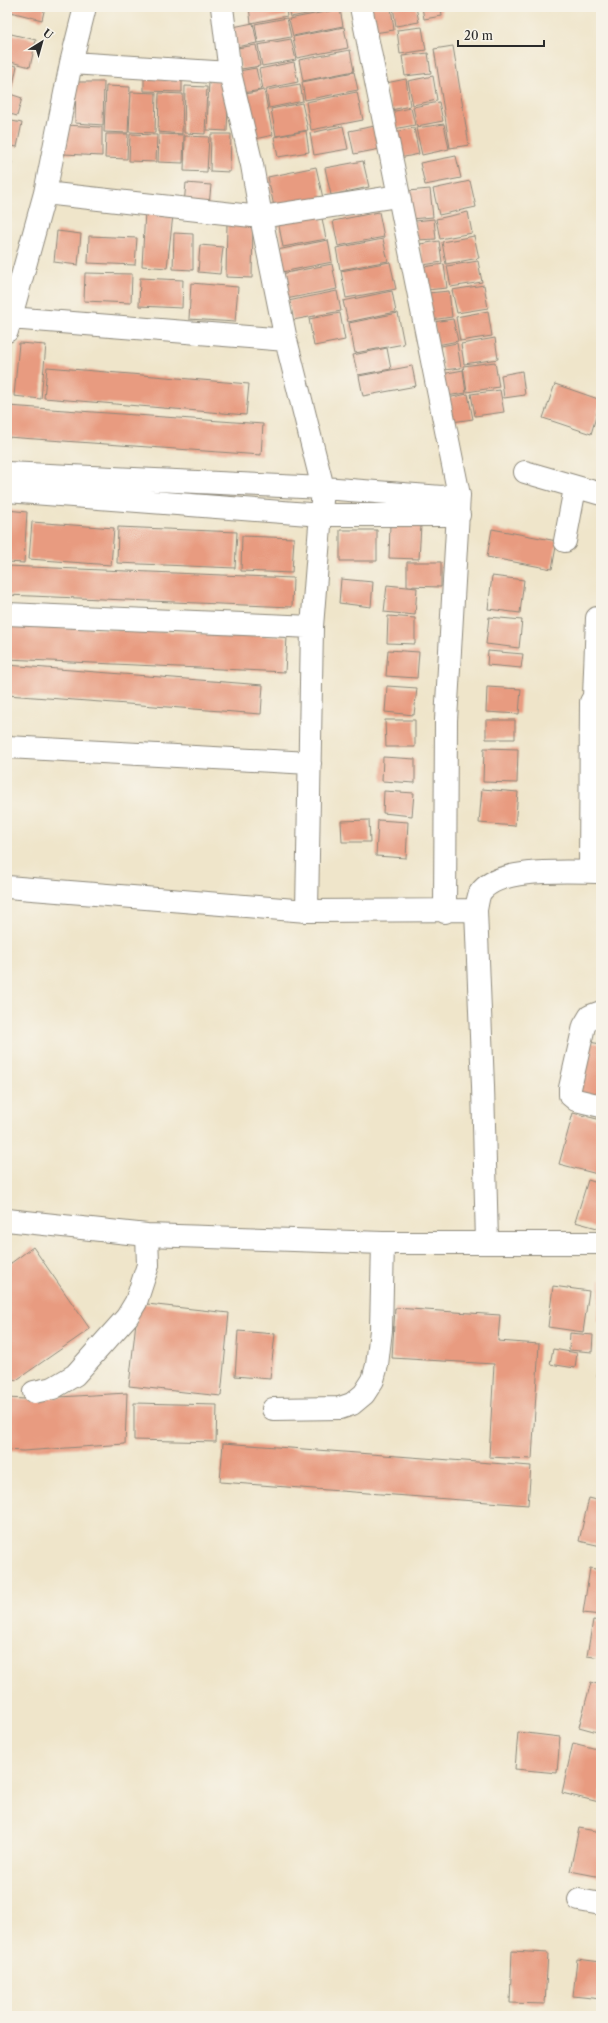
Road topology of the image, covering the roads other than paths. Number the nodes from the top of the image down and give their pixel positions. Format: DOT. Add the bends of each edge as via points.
graph roads {
  1 [pos="85,7"];
  2 [pos="222,7"];
  3 [pos="361,7"];
  4 [pos="71,63"];
  5 [pos="230,73"];
  6 [pos="45,193"];
  7 [pos="398,196"];
  8 [pos="261,217"];
  9 [pos="9,324"];
  10 [pos="286,340"];
  11 [pos="525,472"];
  12 [pos="7,473"];
  13 [pos="96,488"];
  14 [pos="323,488"];
  15 [pos="575,488"];
  16 [pos="7,491"];
  17 [pos="601,494"];
  18 [pos="459,505"];
  19 [pos="322,515"];
  20 [pos="564,541"];
  21 [pos="7,614"];
  22 [pos="597,618"];
  23 [pos="312,627"];
  24 [pos="597,694"];
  25 [pos="7,747"];
  26 [pos="310,763"];
  27 [pos="595,872"];
  28 [pos="7,887"];
  29 [pos="476,910"];
  30 [pos="308,911"];
  31 [pos="445,912"];
  32 [pos="601,1012"];
  33 [pos="601,1106"];
  34 [pos="7,1220"];
  35 [pos="147,1235"];
  36 [pos="487,1242"];
  37 [pos="383,1243"];
  38 [pos="601,1243"];
  39 [pos="34,1392"];
  40 [pos="273,1409"];
  41 [pos="579,1900"];
  42 [pos="601,1904"];
  1 -- 4 [label="street"];
  2 -- 5 [label="street"];
  3 -- 7 [label="street"];
  4 -- 5 [label="street"];
  4 -- 6 [label="street"];
  5 -- 8 [label="street" via="252,165"];
  6 -- 8 [label="street"];
  6 -- 9 [label="street"];
  7 -- 8 [label="street"];
  7 -- 18 [label="street"];
  8 -- 10 [label="street"];
  9 -- 10 [label="street"];
  10 -- 14 [label="street"];
  11 -- 15 [label="street"];
  12 -- 13 [label="street"];
  13 -- 14 [label="street"];
  13 -- 16 [label="street"];
  13 -- 19 [label="street"];
  14 -- 18 [label="street" via="442,497"];
  14 -- 19 [label="street"];
  15 -- 17 [label="street"];
  15 -- 20 [label="street"];
  18 -- 19 [label="street"];
  18 -- 31 [label="street" via="446,720"];
  19 -- 23 [label="street"];
  21 -- 23 [label="street"];
  22 -- 24 [label="street"];
  23 -- 26 [label="street"];
  24 -- 27 [label="street" via="591,702"];
  25 -- 26 [label="street"];
  26 -- 30 [label="street"];
  27 -- 29 [label="street" via="525,874 502,878 480,893"];
  28 -- 30 [label="street"];
  29 -- 31 [label="street"];
  29 -- 36 [label="street"];
  30 -- 31 [label="street"];
  32 -- 33 [label="street" via="590,1016 584,1026 570,1095 576,1100"];
  34 -- 35 [label="street"];
  35 -- 37 [label="street"];
  35 -- 39 [label="street" via="148,1265 136,1302 127,1317 75,1374 53,1388"];
  36 -- 37 [label="street"];
  36 -- 38 [label="street"];
  37 -- 40 [label="street" via="381,1330 377,1365 373,1380 364,1394 352,1404 340,1408"];
  41 -- 42 [label="street"];
}
